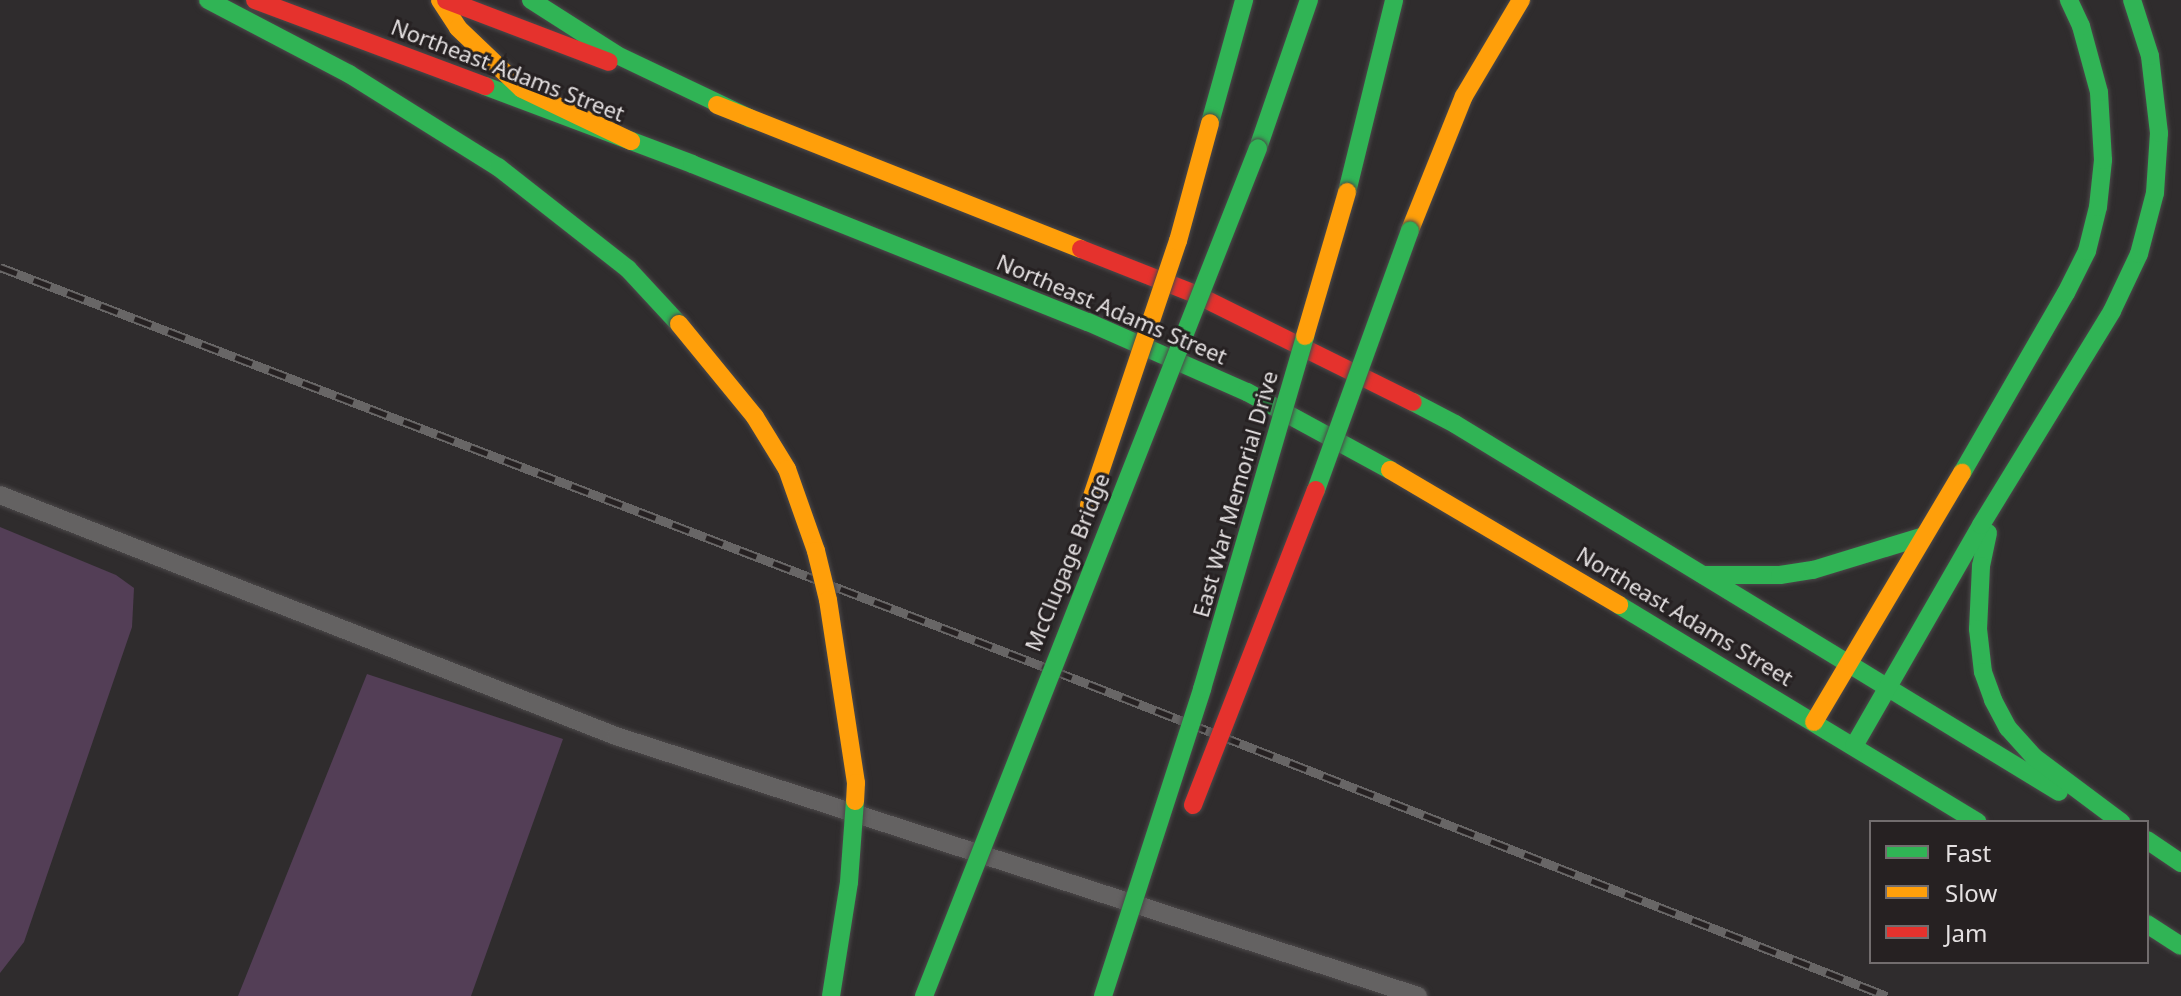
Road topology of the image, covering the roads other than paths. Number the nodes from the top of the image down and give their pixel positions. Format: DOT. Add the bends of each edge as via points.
graph roads {
  1 [pos="208,0"];
  2 [pos="255,0"];
  3 [pos="440,0"];
  4 [pos="446,0"];
  5 [pos="531,0"];
  6 [pos="1244,0"];
  7 [pos="1309,0"];
  8 [pos="1394,0"];
  9 [pos="1521,0"];
  10 [pos="2069,0"];
  11 [pos="2132,0"];
  12 [pos="751,119"];
  13 [pos="631,141"];
  14 [pos="2021,459"];
  15 [pos="0,495"];
  16 [pos="1083,528"];
  17 [pos="1924,536"];
  18 [pos="1076,557"];
  19 [pos="1703,575"];
  20 [pos="1851,664"];
  21 [pos="1887,686"];
  22 [pos="1043,688"];
  23 [pos="1814,722"];
  24 [pos="1854,746"];
  25 [pos="1975,820"];
  26 [pos="2106,820"];
  27 [pos="2118,820"];
  28 [pos="1185,825"];
  29 [pos="2149,843"];
  30 [pos="2181,864"];
  31 [pos="1156,896"];
  32 [pos="2149,925"];
  33 [pos="2181,946"];
  34 [pos="831,996"];
  35 [pos="924,996"];
  36 [pos="1103,996"];
  37 [pos="1115,996"];
  38 [pos="1418,996"];
  1 -- 34 [label="main road, bridge" via="349,74 498,167 622,263 755,417 787,469 816,551 856,783 849,882"];
  2 -- 13 [label="main road, Northeast Adams Street"];
  3 -- 13 [label="main road" via="458,28 522,89"];
  4 -- 12 [label="main road, Northeast Adams Street"];
  5 -- 12 [label="main road" via="617,55"];
  6 -- 16 [label="main road, bridge" via="1178,241"];
  7 -- 22 [label="main road, McClugage Bridge, bridge" via="1258,148"];
  8 -- 36 [label="main road, East War Memorial Drive, bridge" via="1347,192 1215,644"];
  9 -- 28 [label="main road, bridge" via="1464,96"];
  10 -- 17 [label="main road" via="2099,92 2103,160 2087,251"];
  11 -- 14 [label="main road" via="2150,56 2156,100 2158,171 2147,228 2112,311"];
  12 -- 19 [label="main road, Northeast Adams Street" via="1195,294 1455,424"];
  13 -- 23 [label="main road, Northeast Adams Street" via="1088,322 1274,405 1451,503"];
  14 -- 21 [label="main road"];
  14 -- 27 [label="main road" via="1983,552 1978,617 1983,672 2002,718 2023,747"];
  15 -- 38 [label="lane" via="616,736"];
  17 -- 19 [label="main road" via="1813,570"];
  17 -- 20 [label="main road"];
  18 -- 22 [label="main road, bridge"];
  19 -- 20 [label="main road, Northeast Adams Street"];
  20 -- 21 [label="main road, Northeast Adams Street"];
  20 -- 23 [label="main road"];
  21 -- 24 [label="main road"];
  21 -- 26 [label="main road, Northeast Adams Street"];
  22 -- 35 [label="main road, McClugage Bridge, bridge"];
  23 -- 24 [label="main road, Northeast Adams Street"];
  24 -- 25 [label="main road, Northeast Adams Street"];
  29 -- 30 [label="main road"];
  31 -- 37 [label="main road"];
  32 -- 33 [label="main road"];
}
